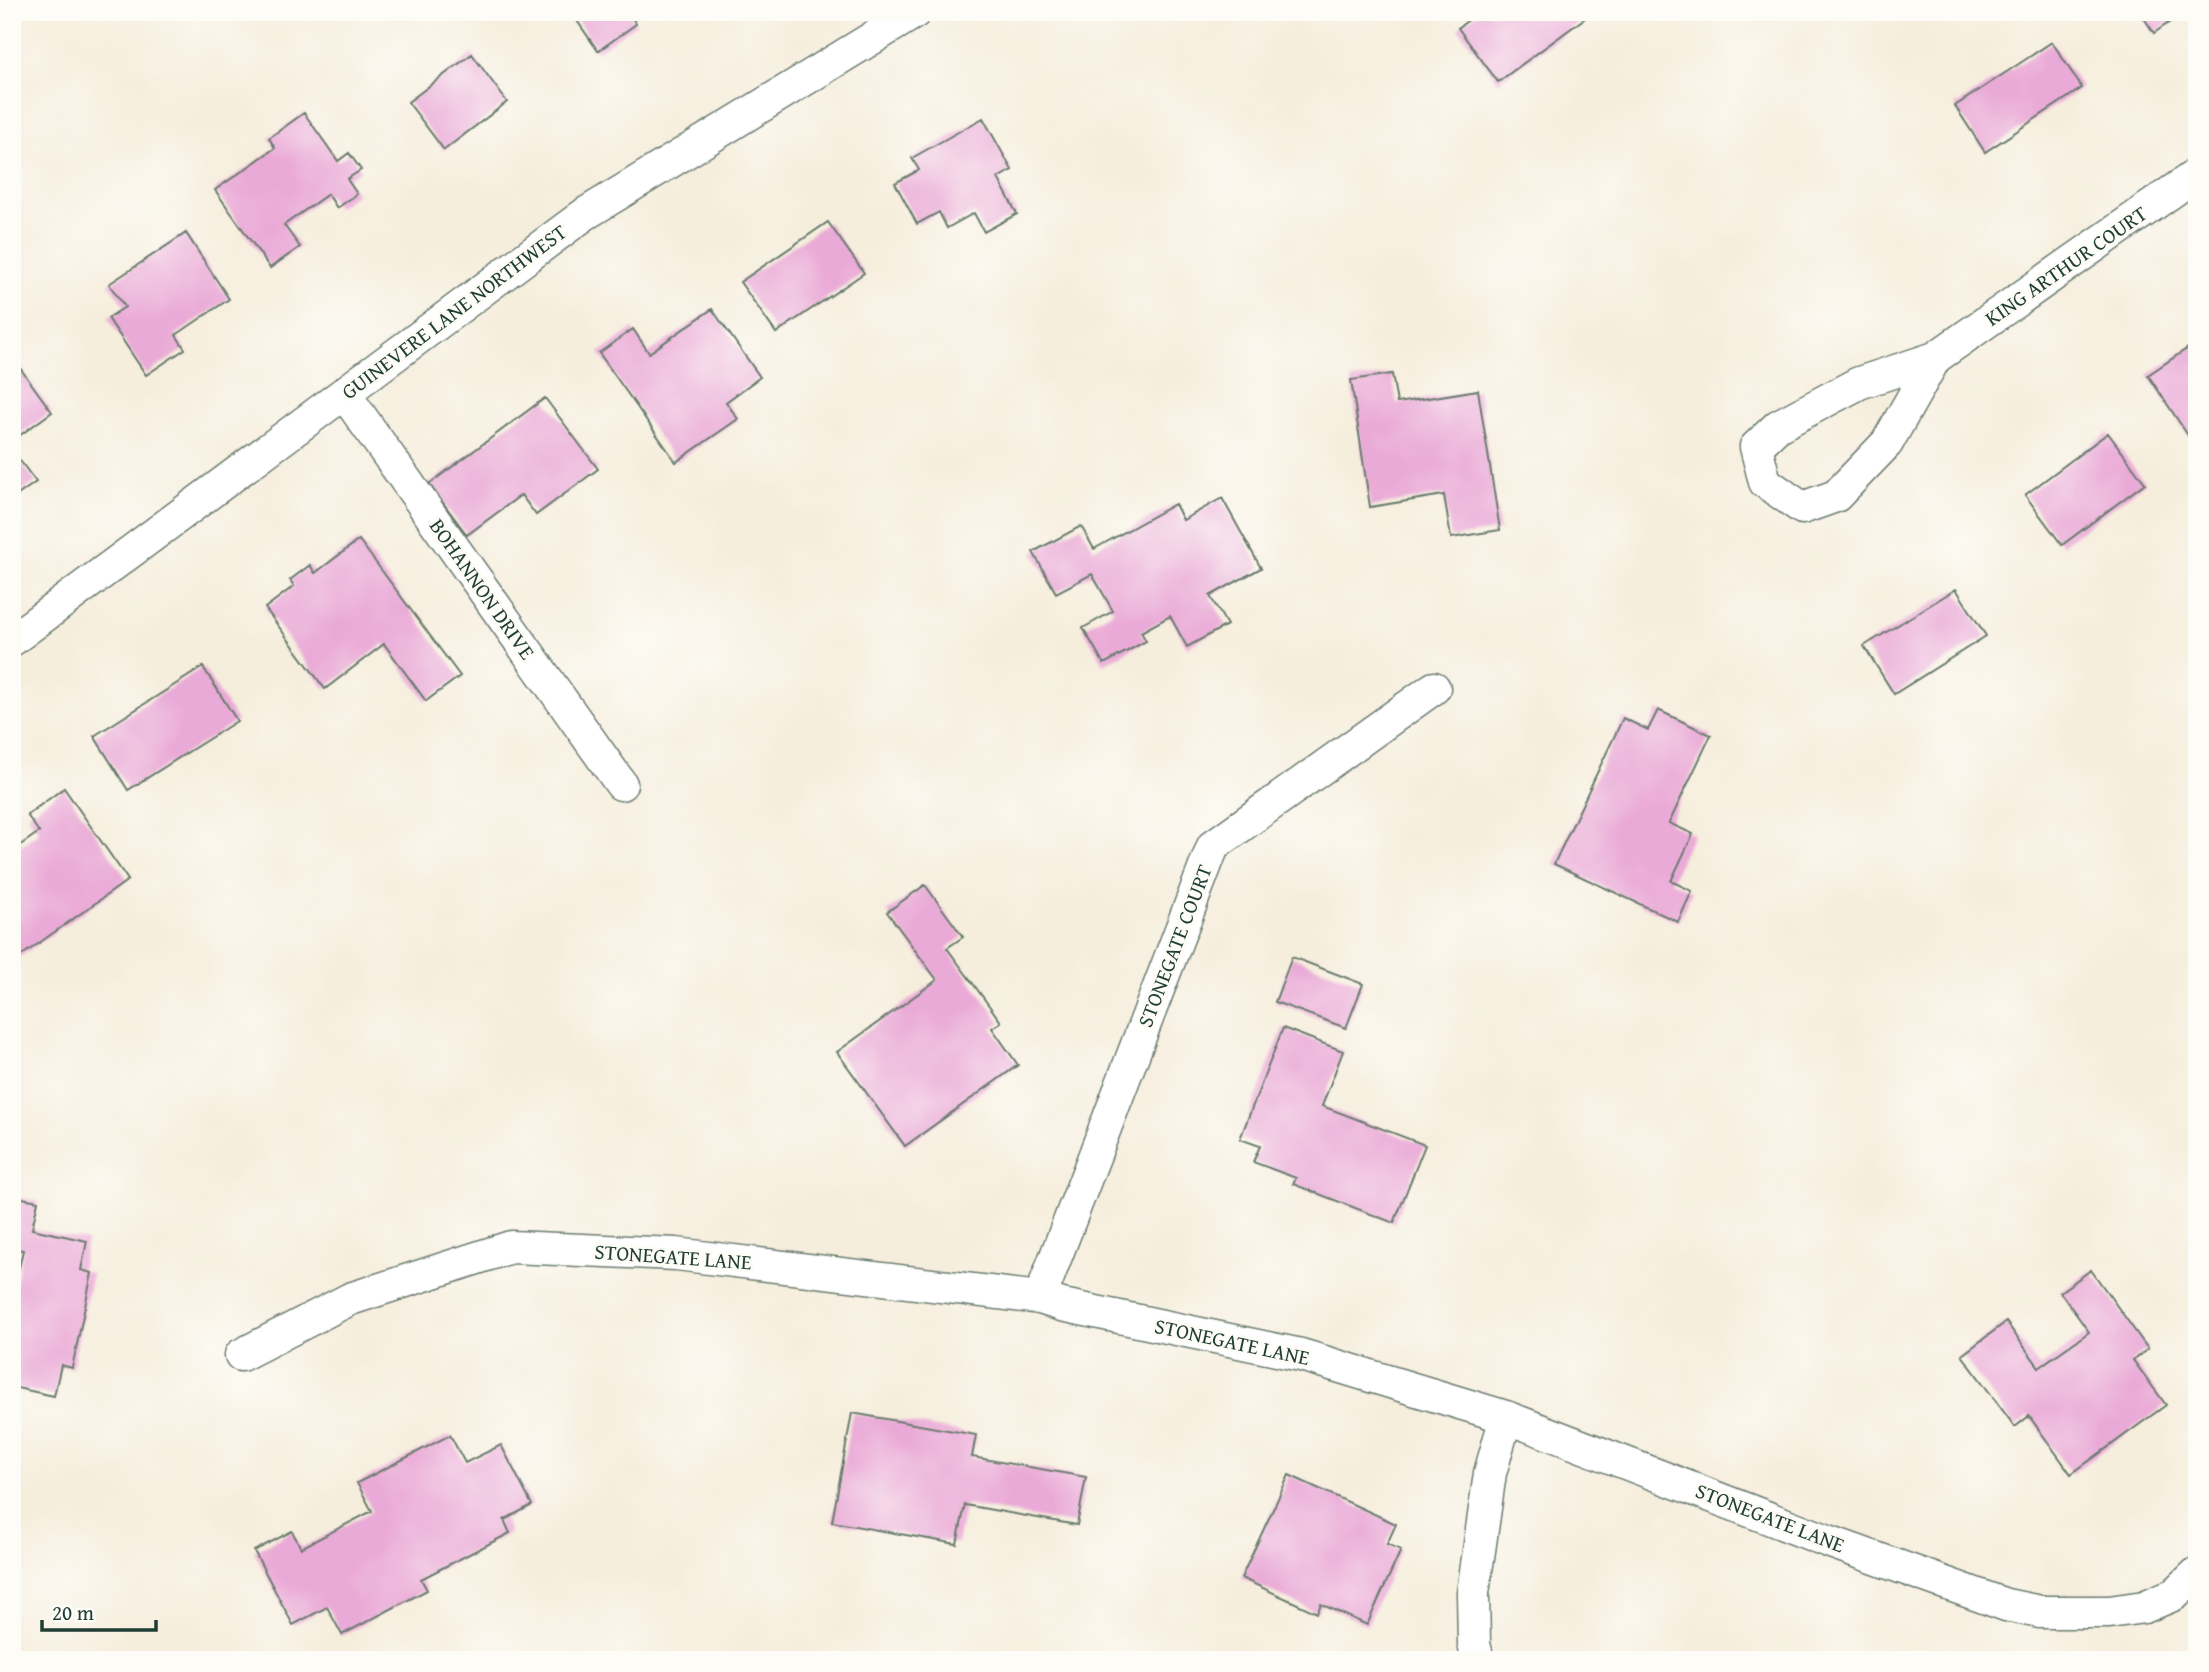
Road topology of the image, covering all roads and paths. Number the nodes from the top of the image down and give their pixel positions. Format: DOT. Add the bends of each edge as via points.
graph roads {
  1 [pos="915,12"];
  2 [pos="2197,174"];
  3 [pos="1936,359"];
  4 [pos="344,393"];
  5 [pos="12,640"];
  6 [pos="1434,688"];
  7 [pos="621,784"];
  8 [pos="1040,1298"];
  9 [pos="241,1355"];
  10 [pos="1506,1417"];
  11 [pos="2197,1573"];
  12 [pos="1478,1660"];
  1 -- 4 [label="street, GUINEVERE LANE NORTHWEST" via="585,215"];
  2 -- 3 [label="street, KING ARTHUR COURT"];
  3 -- 3 [label="street, KING ARTHUR COURT" via="1859,383 1778,426 1756,447 1765,482 1802,508 1836,496 1887,443"];
  4 -- 5 [label="street, GUINEVERE LANE NORTHWEST"];
  4 -- 7 [label="street, BOHANNON DRIVE"];
  6 -- 8 [label="street, STONEGATE COURT" via="1213,846"];
  8 -- 9 [label="street, STONEGATE LANE" via="676,1254 511,1247 350,1299"];
  8 -- 10 [label="street, STONEGATE LANE" via="1301,1355"];
  10 -- 11 [label="street, STONEGATE LANE" via="2006,1605 2040,1612 2109,1612 2175,1594"];
  10 -- 12 [label="street" via="1490,1473 1473,1593"];
}
